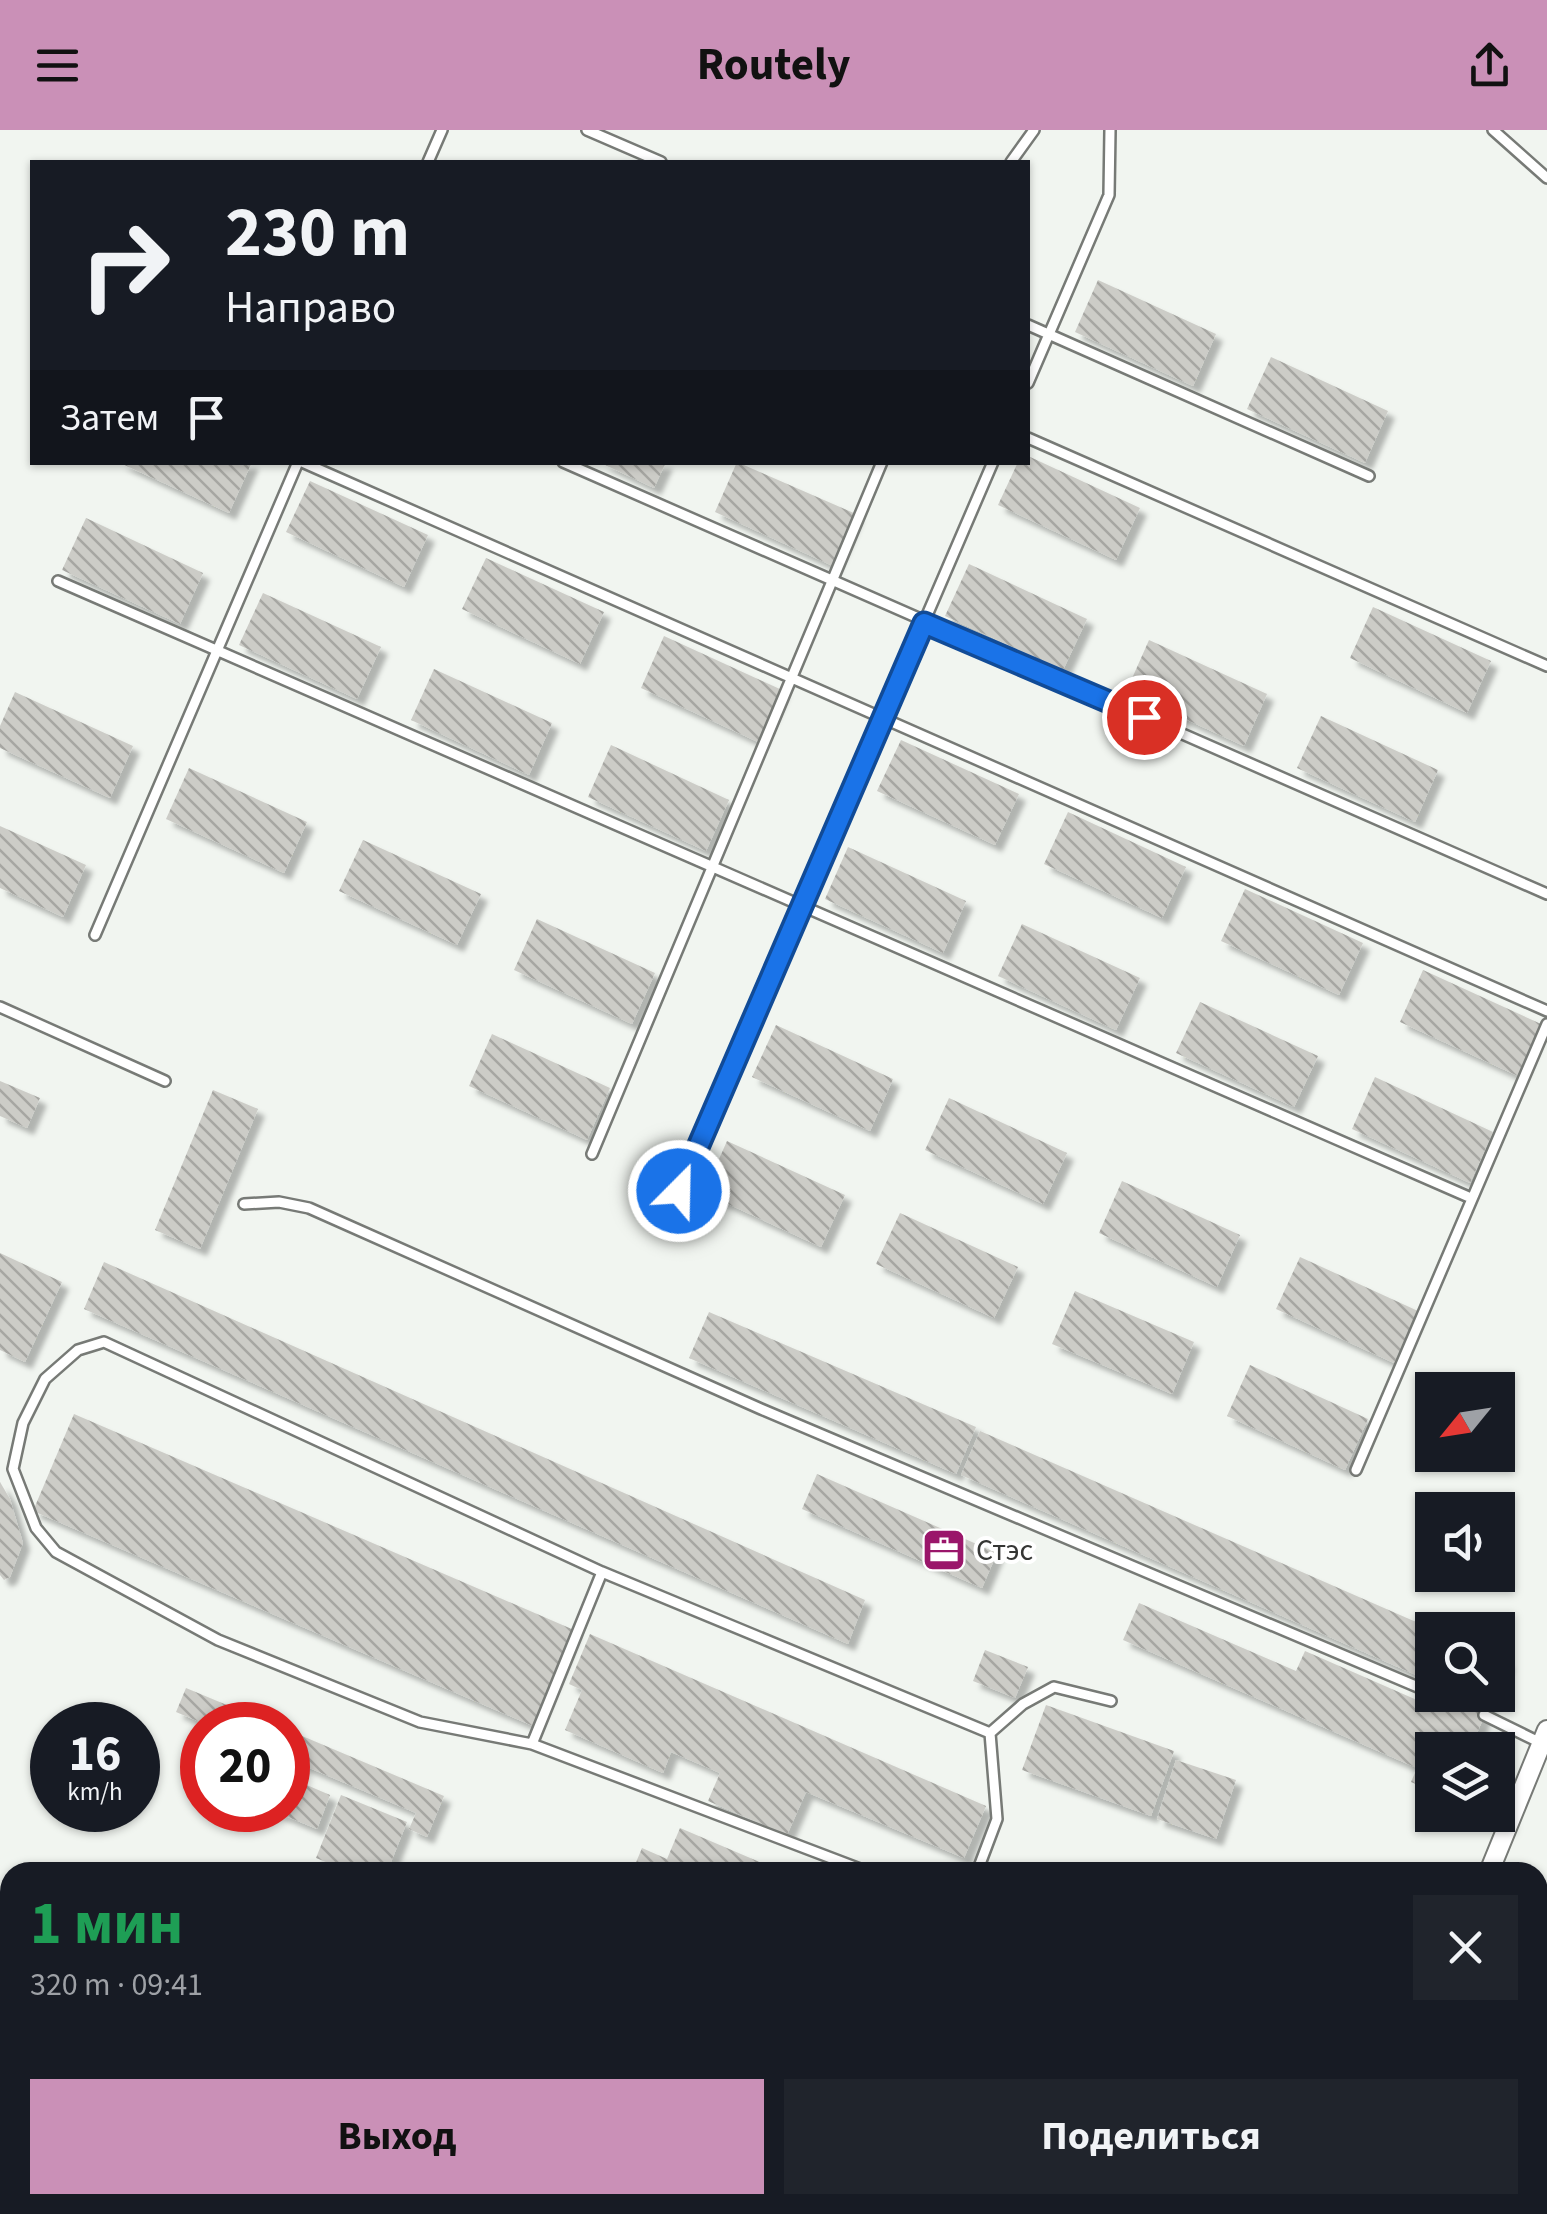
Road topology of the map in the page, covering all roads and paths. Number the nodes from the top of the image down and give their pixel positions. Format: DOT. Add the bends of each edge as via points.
graph roads {
  1 [pos="442,130"];
  2 [pos="588,130"];
  3 [pos="1034,130"];
  4 [pos="1110,130"];
  5 [pos="1493,130"];
  6 [pos="429,160"];
  7 [pos="656,160"];
  8 [pos="1012,160"];
  9 [pos="1547,178"];
  10 [pos="1030,326"];
  11 [pos="1048,334"];
  12 [pos="1030,379"];
  13 [pos="1030,439"];
  14 [pos="299,465"];
  15 [pos="307,465"];
  16 [pos="570,465"];
  17 [pos="881,465"];
  18 [pos="993,465"];
  19 [pos="1369,476"];
  20 [pos="58,581"];
  21 [pos="832,581"];
  22 [pos="924,623"];
  23 [pos="217,650"];
  24 [pos="1547,666"];
  25 [pos="792,677"];
  26 [pos="883,718"];
  27 [pos="712,868"];
  28 [pos="1547,894"];
  29 [pos="801,908"];
  30 [pos="95,935"];
  31 [pos="0,1008"];
  32 [pos="1547,1011"];
  33 [pos="1547,1024"];
  34 [pos="165,1081"];
  35 [pos="592,1154"];
  36 [pos="679,1191"];
  37 [pos="1471,1198"];
  38 [pos="244,1204"];
  39 [pos="1356,1470"];
  40 [pos="602,1572"];
  41 [pos="1415,1686"];
  42 [pos="1111,1701"];
  43 [pos="1484,1715"];
  44 [pos="990,1733"];
  45 [pos="1544,1736"];
  46 [pos="532,1744"];
  47 [pos="842,1862"];
  48 [pos="981,1862"];
  49 [pos="1493,1862"];
  1 -- 6 [label="lane"];
  2 -- 7 [label="lane"];
  3 -- 8 [label="lane"];
  4 -- 11 [label="lane" via="1108,195"];
  5 -- 9 [label="lane"];
  10 -- 11 [label="lane"];
  11 -- 12 [label="lane"];
  11 -- 19 [label="lane"];
  13 -- 24 [label="lane"];
  14 -- 23 [label="lane"];
  15 -- 25 [label="lane"];
  16 -- 21 [label="lane"];
  17 -- 21 [label="lane"];
  18 -- 22 [label="lane"];
  20 -- 23 [label="lane"];
  21 -- 22 [label="lane"];
  21 -- 25 [label="lane"];
  22 -- 26 [label="lane"];
  22 -- 28 [label="lane"];
  23 -- 27 [label="lane"];
  23 -- 30 [label="lane"];
  25 -- 26 [label="lane"];
  25 -- 27 [label="lane"];
  26 -- 29 [label="lane"];
  26 -- 32 [label="lane"];
  27 -- 29 [label="lane"];
  27 -- 35 [label="lane"];
  29 -- 36 [label="lane"];
  29 -- 37 [label="lane"];
  31 -- 34 [label="lane"];
  33 -- 37 [label="lane"];
  37 -- 39 [label="lane"];
  38 -- 41 [label="lane" via="310,1208 744,1402"];
  40 -- 44 [label="lane"];
  40 -- 46 [label="lane"];
  40 -- 46 [label="lane" via="104,1342 78,1350 45,1379 24,1422 13,1469 36,1528 56,1552 218,1640 420,1722"];
  42 -- 44 [label="lane" via="1054,1686"];
  43 -- 45 [label="lane"];
  44 -- 48 [label="lane" via="997,1819"];
  45 -- 49 [label="street"];
  46 -- 47 [label="lane"];
}
